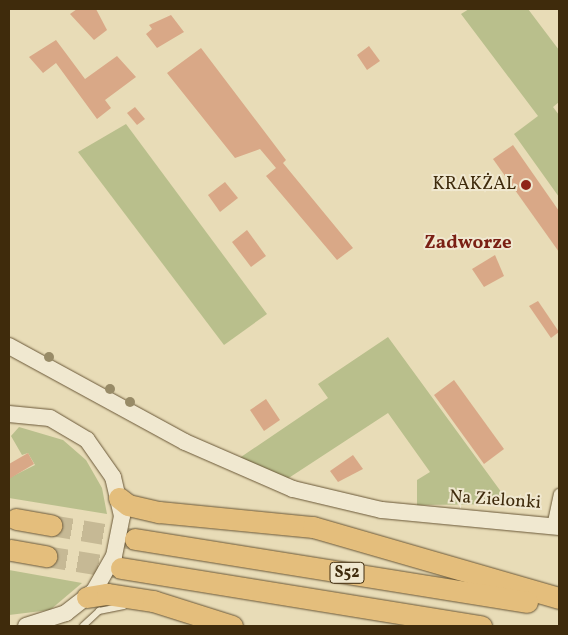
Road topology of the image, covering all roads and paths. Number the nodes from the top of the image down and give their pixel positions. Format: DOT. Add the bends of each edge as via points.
graph roads {
  1 [pos="9,346"];
  2 [pos="9,414"];
  3 [pos="559,494"];
  4 [pos="119,498"];
  5 [pos="16,519"];
  6 [pos="51,525"];
  7 [pos="556,526"];
  8 [pos="135,539"];
  9 [pos="10,550"];
  10 [pos="46,556"];
  11 [pos="121,568"];
  12 [pos="87,597"];
  13 [pos="559,598"];
  14 [pos="559,607"];
  15 [pos="188,614"];
  16 [pos="26,626"];
  17 [pos="83,626"];
  18 [pos="232,626"];
  19 [pos="481,626"];
  1 -- 7 [label="street, Na Zielonki" via="256,475 348,504 427,516"];
  2 -- 4 [label="street" via="42,416 75,431 105,462"];
  3 -- 7 [label="street"];
  4 -- 12 [label="street" via="121,529 114,556"];
  4 -- 13 [label="highway" via="128,505 158,512 322,529"];
  5 -- 6 [label="highway"];
  8 -- 14 [label="highway, S52"];
  9 -- 10 [label="highway"];
  11 -- 19 [label="highway, S52"];
  12 -- 15 [label="highway" via="127,596"];
  12 -- 16 [label="street" via="64,618"];
  15 -- 17 [label="lane" via="124,606 99,611"];
  15 -- 18 [label="highway"];
}
